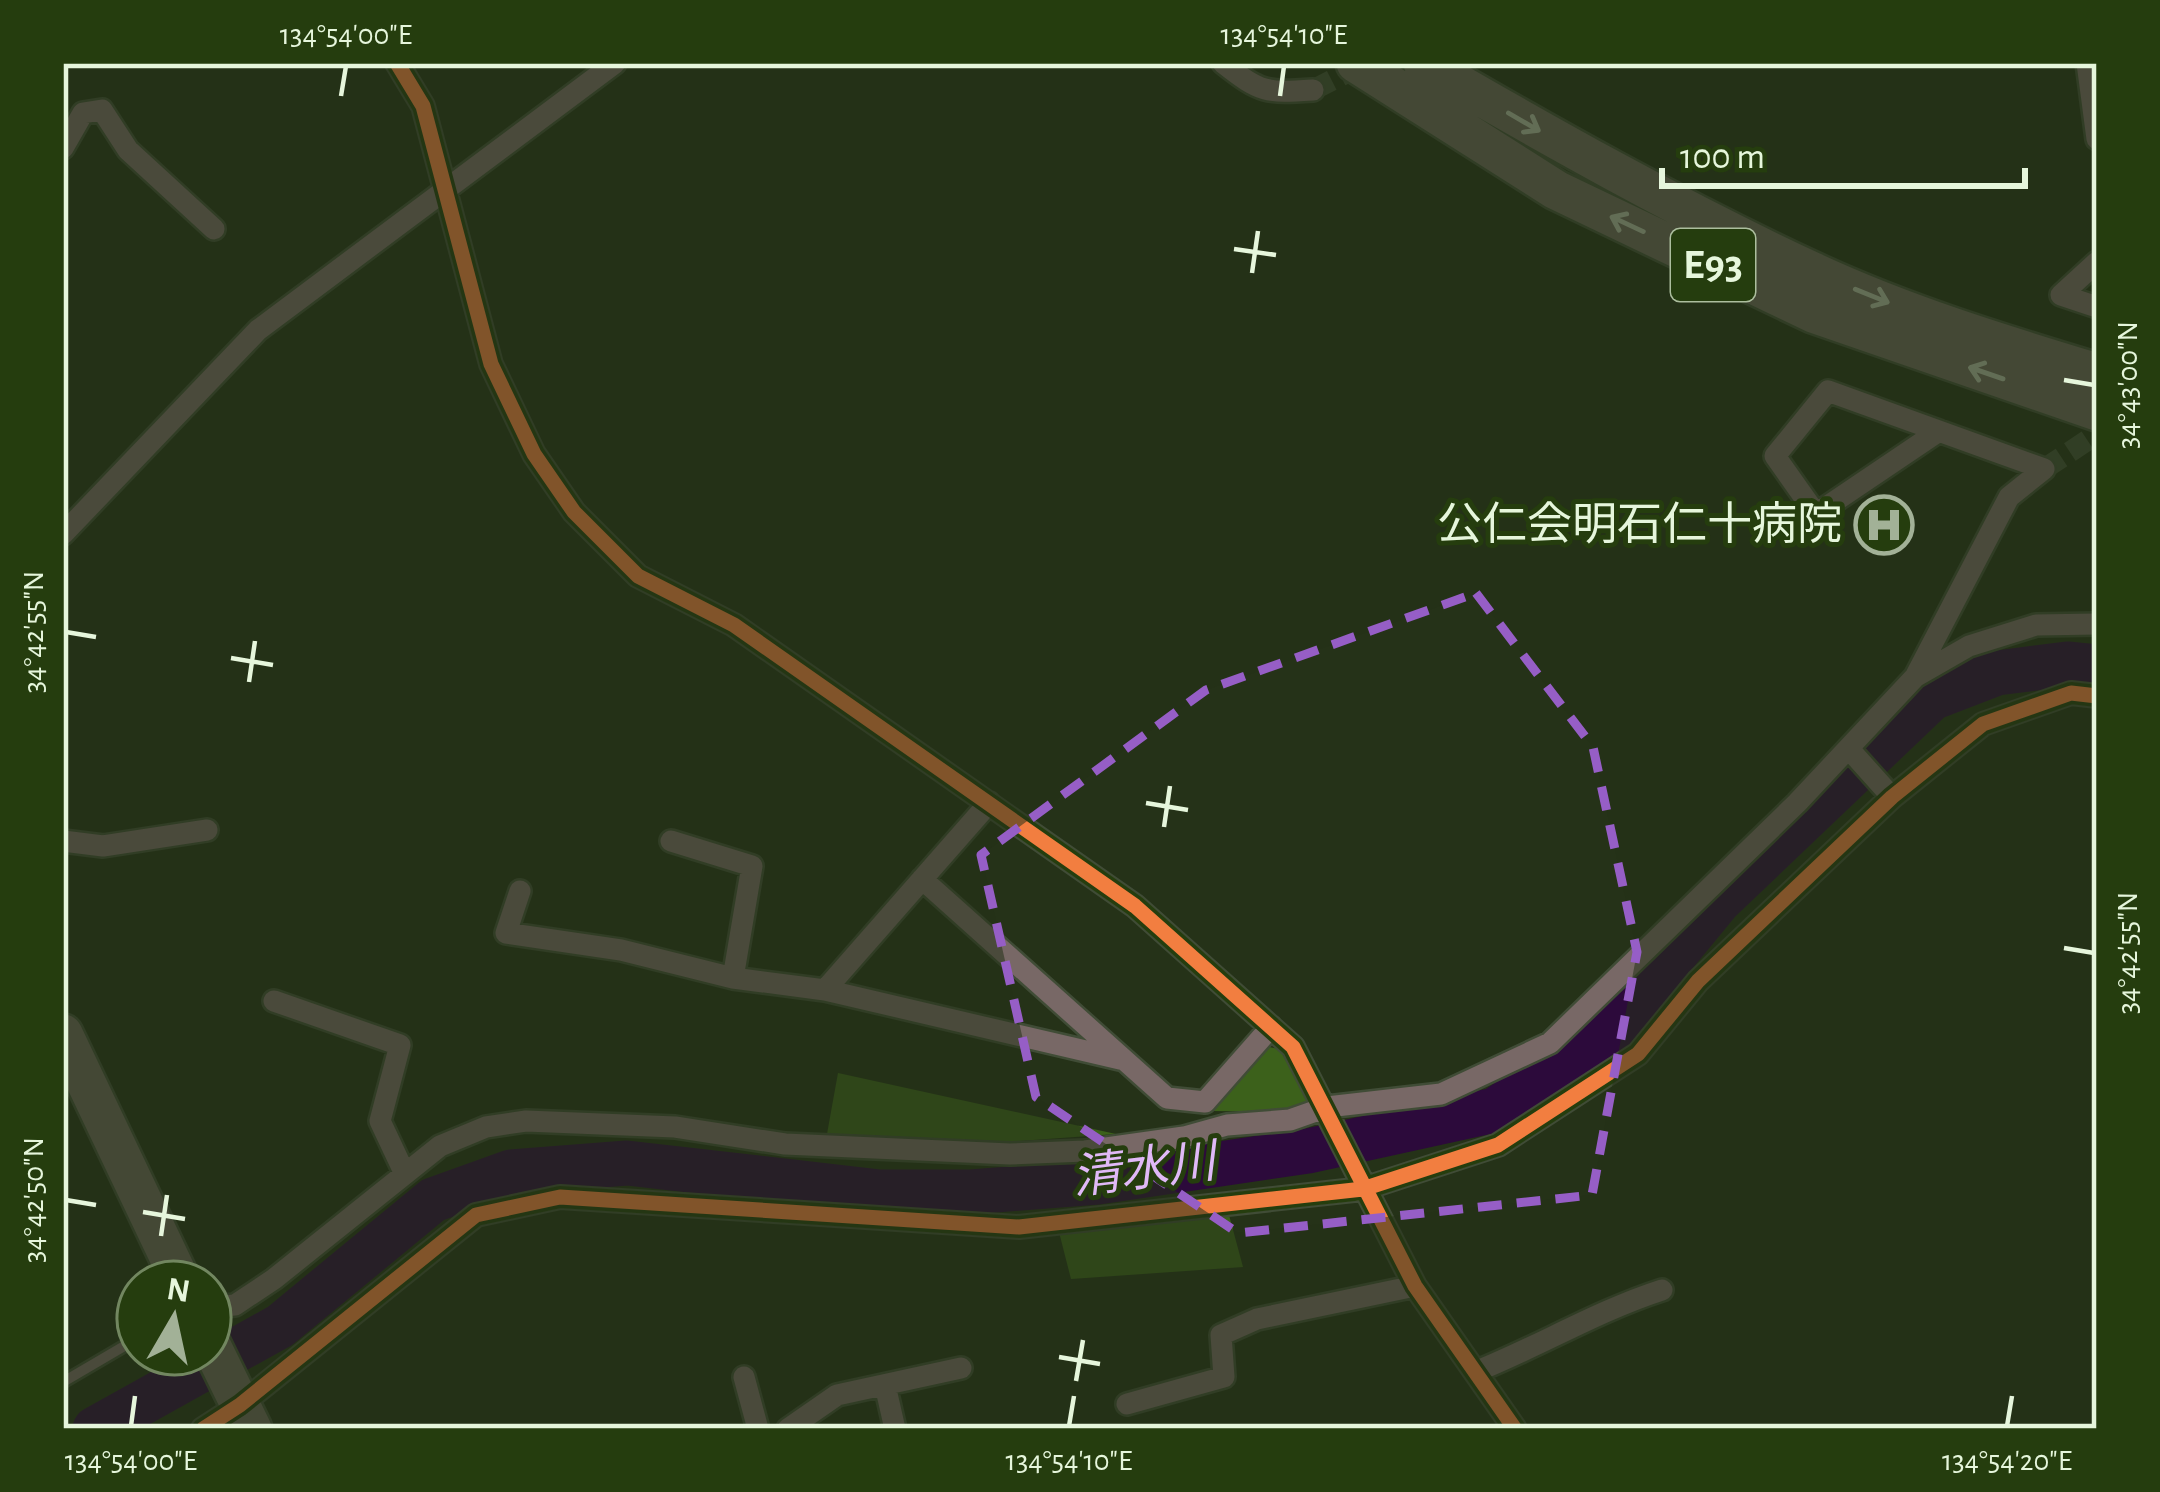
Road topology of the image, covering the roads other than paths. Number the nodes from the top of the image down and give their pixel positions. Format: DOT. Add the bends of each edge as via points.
graph roads {
  1 [pos="397,63"];
  2 [pos="615,63"];
  3 [pos="1223,63"];
  4 [pos="1356,63"];
  5 [pos="1423,63"];
  6 [pos="2086,63"];
  7 [pos="1313,90"];
  8 [pos="2097,139"];
  9 [pos="63,148"];
  10 [pos="446,188"];
  11 [pos="214,229"];
  12 [pos="2097,262"];
  13 [pos="2097,308"];
  14 [pos="2097,373"];
  15 [pos="2097,411"];
  16 [pos="1939,431"];
  17 [pos="63,534"];
  18 [pos="2097,624"];
  19 [pos="1916,677"];
  20 [pos="2097,696"];
  21 [pos="1849,749"];
  22 [pos="1892,797"];
  23 [pos="989,803"];
  24 [pos="207,830"];
  25 [pos="63,841"];
  26 [pos="671,841"];
  27 [pos="922,879"];
  28 [pos="520,891"];
  29 [pos="733,978"];
  30 [pos="825,990"];
  31 [pos="274,1001"];
  32 [pos="1271,1027"];
  33 [pos="63,1034"];
  34 [pos="1120,1059"];
  35 [pos="1327,1107"];
  36 [pos="404,1172"];
  37 [pos="1363,1189"];
  38 [pos="170,1258"];
  39 [pos="1415,1286"];
  40 [pos="1662,1290"];
  41 [pos="234,1305"];
  42 [pos="114,1352"];
  43 [pos="961,1368"];
  44 [pos="1475,1372"];
  45 [pos="744,1377"];
  46 [pos="227,1378"];
  47 [pos="63,1382"];
  48 [pos="885,1385"];
  49 [pos="1127,1404"];
  50 [pos="246,1417"];
  51 [pos="203,1429"];
  52 [pos="758,1429"];
  53 [pos="788,1429"];
  54 [pos="895,1429"];
  55 [pos="1515,1429"];
  1 -- 10 [label="street" via="423,106"];
  2 -- 10 [label="street"];
  3 -- 7 [label="street" via="1255,88"];
  15 -- 4 [label="highway, E93, one-way" via="1813,313 1556,190"];
  5 -- 14 [label="highway, E93, one-way" via="1609,171 1815,273"];
  6 -- 8 [label="street"];
  9 -- 11 [label="street" via="83,112 102,110 128,150"];
  10 -- 17 [label="street" via="258,330"];
  10 -- 23 [label="street" via="491,364 534,454 574,512 638,575 734,625"];
  12 -- 13 [label="street" via="2061,296"];
  16 -- 16 [label="street" via="1828,391 1775,456 1816,514"];
  16 -- 19 [label="street" via="2044,470 2009,497"];
  18 -- 19 [label="street" via="2036,625 1970,646"];
  19 -- 21 [label="street"];
  20 -- 22 [label="street" via="2071,693 1983,724"];
  21 -- 22 [label="street"];
  21 -- 35 [label="street" via="1550,1042 1441,1094"];
  22 -- 37 [label="street" via="1698,981 1637,1054 1498,1145"];
  23 -- 27 [label="street"];
  23 -- 32 [label="street" via="1135,906"];
  24 -- 25 [label="street" via="103,846"];
  26 -- 29 [label="street" via="752,866"];
  27 -- 30 [label="street"];
  27 -- 34 [label="street"];
  28 -- 29 [label="street" via="506,933"];
  29 -- 30 [label="street"];
  30 -- 34 [label="street"];
  31 -- 36 [label="street" via="400,1045 380,1121"];
  32 -- 34 [label="street" via="1205,1102 1168,1098"];
  32 -- 35 [label="street" via="1293,1047"];
  33 -- 38 [label="highway"];
  35 -- 36 [label="street" via="1184,1137 1010,1154 526,1121 486,1126"];
  35 -- 37 [label="street"];
  36 -- 41 [label="street"];
  37 -- 39 [label="street"];
  37 -- 50 [label="street" via="1019,1227 560,1197 476,1215"];
  39 -- 44 [label="street"];
  39 -- 49 [label="street" via="1257,1319 1221,1336 1224,1377"];
  40 -- 44 [label="street"];
  42 -- 47 [label="lane"];
  43 -- 48 [label="street"];
  44 -- 55 [label="street"];
  45 -- 52 [label="street"];
  46 -- 50 [label="highway"];
  48 -- 53 [label="street" via="837,1395"];
  48 -- 54 [label="street"];
  50 -- 51 [label="street"];
}
